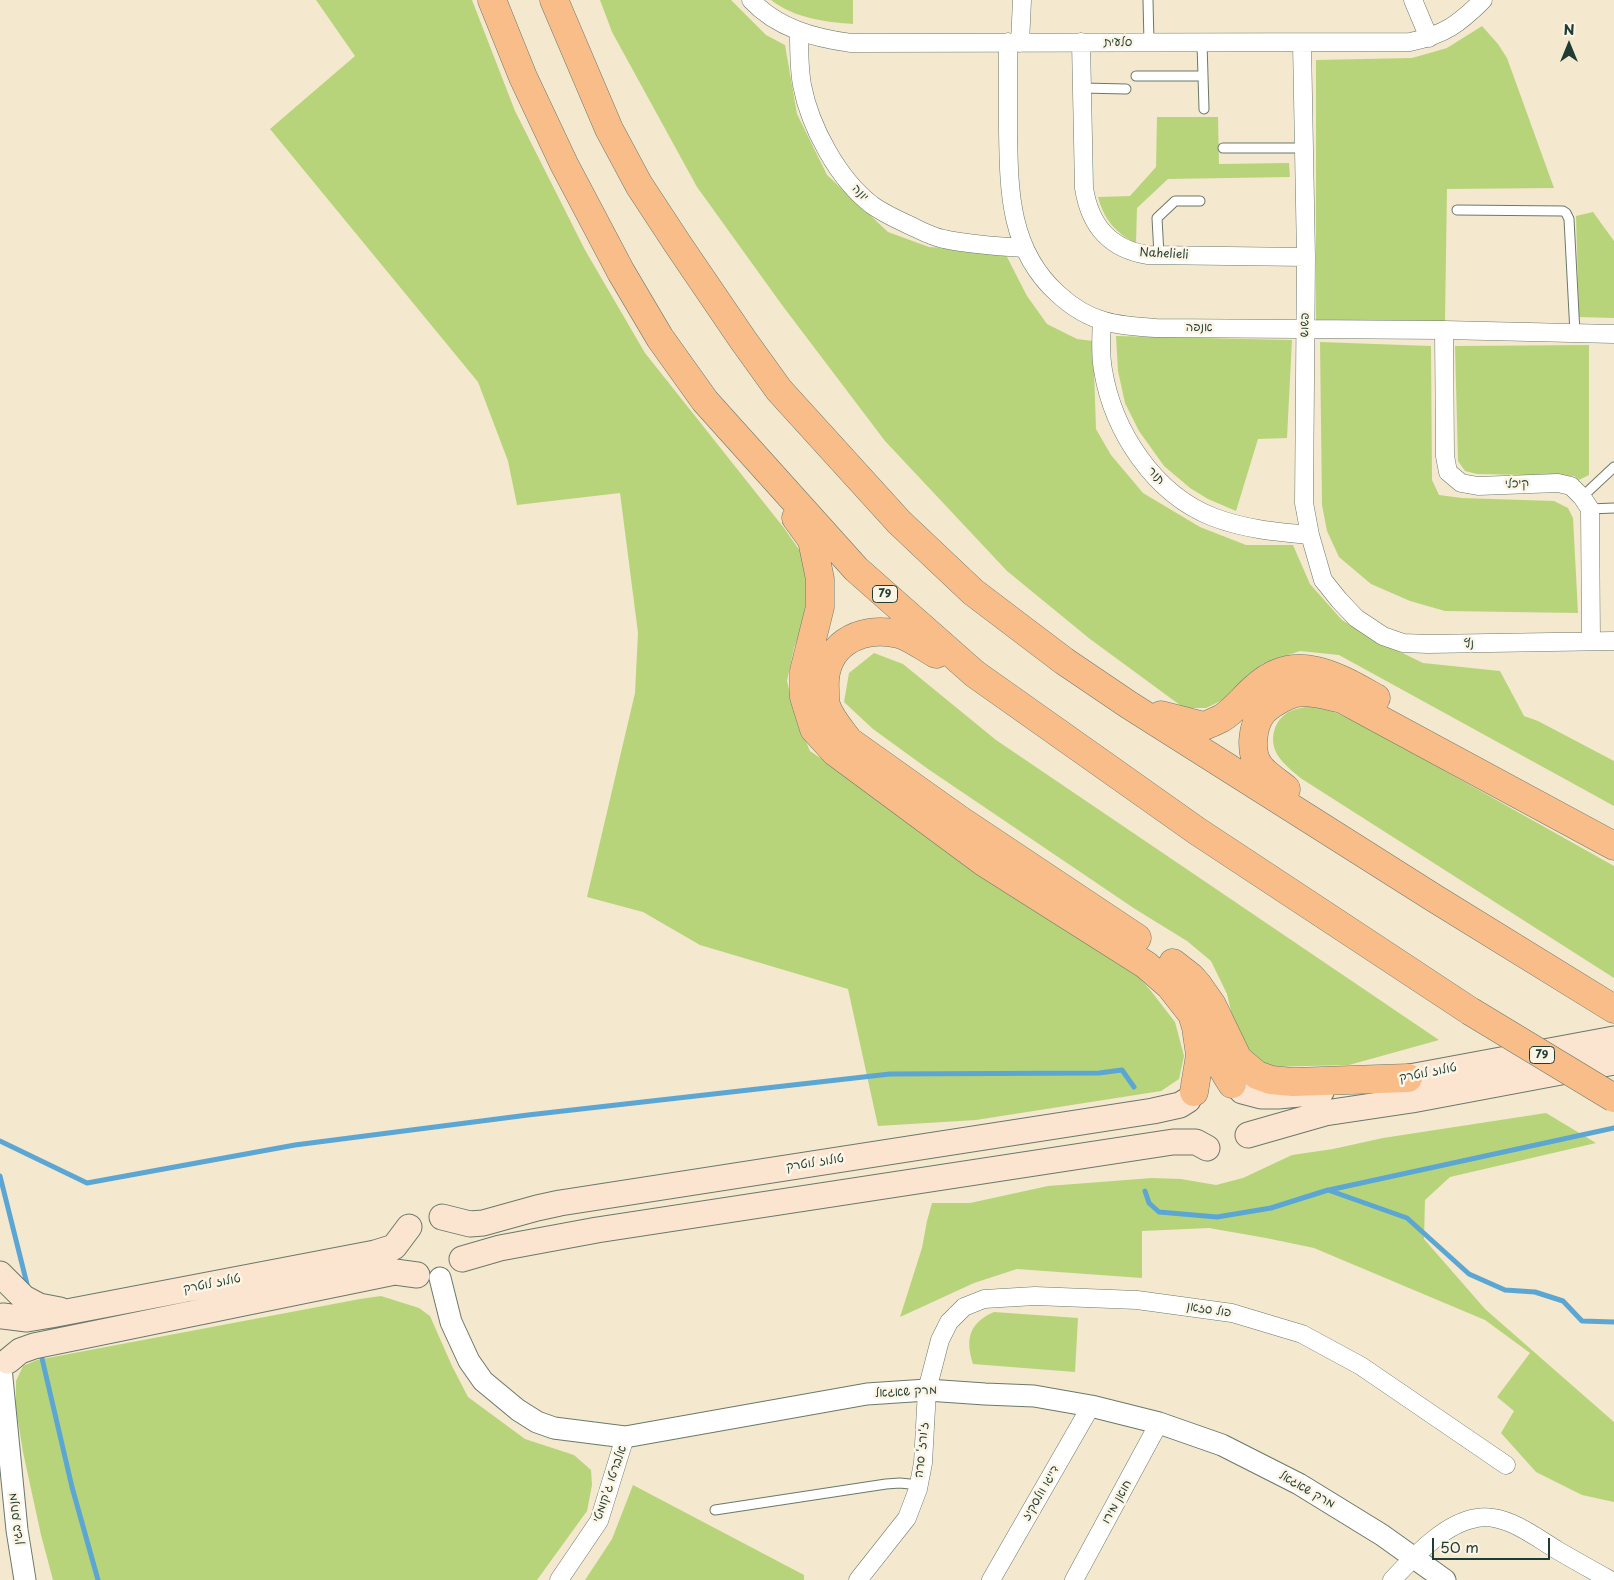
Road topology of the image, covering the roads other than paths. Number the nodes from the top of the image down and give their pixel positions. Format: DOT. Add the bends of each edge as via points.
graph roads {
  1 [pos="492,0"];
  2 [pos="554,0"];
  3 [pos="750,0"];
  4 [pos="1022,0"];
  5 [pos="1148,0"];
  6 [pos="1413,0"];
  7 [pos="1483,0"];
  8 [pos="799,32"];
  9 [pos="1429,38"];
  10 [pos="1014,42"];
  11 [pos="1081,42"];
  12 [pos="1148,43"];
  13 [pos="1202,43"];
  14 [pos="1302,43"];
  15 [pos="1136,76"];
  16 [pos="1203,76"];
  17 [pos="1082,88"];
  18 [pos="1126,89"];
  19 [pos="1204,109"];
  20 [pos="1223,148"];
  21 [pos="1304,148"];
  22 [pos="1200,201"];
  23 [pos="1458,210"];
  24 [pos="1023,248"];
  25 [pos="1159,255"];
  26 [pos="1306,258"];
  27 [pos="1102,321"];
  28 [pos="1306,328"];
  29 [pos="1444,330"];
  30 [pos="1575,333"];
  31 [pos="1614,334"];
  32 [pos="741,442"];
  33 [pos="1614,467"];
  34 [pos="1586,503"];
  35 [pos="1614,508"];
  36 [pos="1310,535"];
  37 [pos="1339,600"];
  38 [pos="1614,640"];
  39 [pos="1591,641"];
  40 [pos="975,674"];
  41 [pos="1129,705"];
  42 [pos="1614,828"];
  43 [pos="1614,846"];
  44 [pos="1434,898"];
  45 [pos="1173,963"];
  46 [pos="1614,1009"];
  47 [pos="1614,1039"];
  48 [pos="1614,1062"];
  49 [pos="1408,1078"];
  50 [pos="1237,1087"];
  51 [pos="1191,1096"];
  52 [pos="1614,1098"];
  53 [pos="1248,1135"];
  54 [pos="1207,1148"];
  55 [pos="442,1217"];
  56 [pos="409,1227"];
  57 [pos="462,1259"];
  58 [pos="0,1274"];
  59 [pos="429,1276"];
  60 [pos="70,1312"];
  61 [pos="2,1315"];
  62 [pos="3,1366"];
  63 [pos="927,1390"];
  64 [pos="1091,1406"];
  65 [pos="1159,1423"];
  66 [pos="625,1437"];
  67 [pos="1506,1465"];
  68 [pos="919,1485"];
  69 [pos="0,1504"];
  70 [pos="715,1510"];
  71 [pos="1414,1556"];
  72 [pos="23,1580"];
  73 [pos="559,1580"];
  74 [pos="858,1580"];
  75 [pos="991,1580"];
  76 [pos="1074,1580"];
  77 [pos="1392,1580"];
  78 [pos="1445,1580"];
  79 [pos="1610,1580"];
  1 -- 32 [label="highway, 79" via="535,103 621,272 660,338 705,401"];
  2 -- 41 [label="highway" via="610,129 639,185 742,340 780,390 899,522 973,592"];
  3 -- 8 [label="street, סלעית" via="779,22"];
  4 -- 10 [label="street, אנפה"];
  5 -- 12 [label="lane"];
  6 -- 9 [label="street"];
  7 -- 9 [label="street, סלעית" via="1449,30"];
  8 -- 10 [label="street, סלעית" via="851,43"];
  8 -- 24 [label="street, יונה" via="799,62 808,109 828,152 855,189 891,217 942,239"];
  9 -- 14 [label="street, סלעית" via="1410,42"];
  10 -- 11 [label="street, סלעית"];
  10 -- 24 [label="street, אנפה" via="1008,173 1012,208"];
  11 -- 12 [label="street, סלעית"];
  11 -- 17 [label="street, Nahelieli"];
  12 -- 13 [label="street, סלעית"];
  13 -- 14 [label="street, סלעית"];
  13 -- 16 [label="lane"];
  14 -- 21 [label="street, פשוש"];
  15 -- 16 [label="lane"];
  16 -- 19 [label="lane"];
  17 -- 18 [label="lane"];
  17 -- 25 [label="street, Nahelieli" via="1084,188 1091,215 1116,244 1130,251"];
  20 -- 21 [label="lane"];
  21 -- 26 [label="street, פשוש"];
  22 -- 25 [label="lane" via="1175,200 1157,218"];
  23 -- 30 [label="lane" via="1566,213 1569,219"];
  24 -- 27 [label="street, אנפה" via="1053,289 1072,306"];
  25 -- 26 [label="street, Nahelieli"];
  26 -- 28 [label="street, פשוש"];
  27 -- 28 [label="street, אנפה" via="1156,328"];
  27 -- 36 [label="street, תור" via="1103,371 1111,402 1130,442 1162,484 1185,502 1237,526"];
  28 -- 29 [label="street, אנפה"];
  28 -- 36 [label="street, פשוש" via="1304,503"];
  29 -- 30 [label="street, אנפה"];
  29 -- 34 [label="street, קיכלי" via="1445,456 1448,472 1461,483 1478,486 1558,483 1571,486"];
  30 -- 31 [label="street, אנפה"];
  32 -- 40 [label="highway, 79" via="856,569"];
  32 -- 51 [label="highway" via="812,540 820,579 820,607 804,671 804,697 814,729 835,752 985,863 1146,965 1170,986 1192,1014 1196,1027 1200,1055"];
  33 -- 34 [label="lane"];
  34 -- 35 [label="lane"];
  34 -- 39 [label="street"];
  36 -- 37 [label="street, פשוש" via="1323,580"];
  37 -- 39 [label="street, נץ" via="1356,618 1384,636 1404,643"];
  38 -- 39 [label="street, נץ"];
  40 -- 45 [label="highway" via="900,634 874,632 849,639 830,658 824,680 826,705 849,741"];
  40 -- 52 [label="highway, 79, bridge" via="1198,831 1470,1011"];
  41 -- 42 [label="highway" via="1204,726 1223,718 1269,678 1285,671 1318,670 1335,675"];
  41 -- 44 [label="highway"];
  43 -- 44 [label="highway" via="1342,699 1297,692 1262,712 1253,732 1254,752 1260,767"];
  44 -- 46 [label="highway"];
  45 -- 49 [label="highway" via="1198,985 1212,1005 1238,1059 1256,1075 1293,1082"];
  45 -- 50 [label="highway" via="1196,991 1220,1066"];
  47 -- 49 [label="main road, טולוז לוטרק"];
  48 -- 53 [label="main road, טולוז לוטרק" via="1325,1113"];
  49 -- 50 [label="main road, טולוז לוטרק" via="1278,1096 1261,1096"];
  50 -- 51 [label="main road" via="1212,1082"];
  50 -- 53 [label="main road" via="1252,1107 1252,1126"];
  51 -- 54 [label="main road" via="1185,1122 1189,1133"];
  51 -- 55 [label="main road, טולוז לוטרק" via="1180,1105 1153,1111 583,1199 483,1223 470,1224"];
  53 -- 54 [label="main road" via="1230,1148"];
  54 -- 57 [label="main road" via="1196,1142 1173,1142 597,1230 500,1248"];
  55 -- 56 [label="main road" via="424,1217"];
  55 -- 57 [label="main road" via="451,1222 463,1238"];
  56 -- 59 [label="main road" via="402,1243 405,1261 410,1269"];
  56 -- 60 [label="main road, טולוז לוטרק" via="394,1247 375,1253"];
  57 -- 59 [label="main road" via="450,1274"];
  58 -- 60 [label="main road" via="31,1302"];
  59 -- 62 [label="main road, טולוז לוטרק" via="395,1272 34,1346 20,1350"];
  59 -- 66 [label="street, מרק שאגאל" via="469,1361 502,1397 537,1422 554,1428"];
  60 -- 61 [label="main road, טולוז לוטרק" via="26,1319"];
  61 -- 62 [label="main road" via="13,1333 14,1343"];
  62 -- 72 [label="street, מנחם בגין"];
  63 -- 64 [label="street, מרק שאגאל" via="1034,1396"];
  63 -- 66 [label="street, מרק שאגאל" via="867,1394"];
  63 -- 67 [label="street, פול סזאן" via="940,1340 949,1322 964,1307 984,1299 1035,1296 1137,1300 1232,1313 1302,1334 1361,1366"];
  63 -- 68 [label="street, ז'ורז' סרה"];
  64 -- 65 [label="street, מרק שאגאל"];
  64 -- 75 [label="street, דייגו וולסקיז"];
  65 -- 71 [label="street, מרק שאגאל" via="1222,1445 1299,1484"];
  65 -- 76 [label="street, חואן מירו"];
  66 -- 73 [label="street, אלברטו ג'קומטי" via="599,1521"];
  68 -- 70 [label="lane" via="886,1484"];
  68 -- 74 [label="street, ז'ורז' סרה" via="907,1518"];
  69 -- 72 [label="street, מנחם בגין"];
  71 -- 77 [label="street"];
  71 -- 78 [label="street, מרק שאגאל"];
  71 -- 79 [label="street" via="1437,1536 1458,1525 1477,1518 1496,1519 1515,1526"];
}
